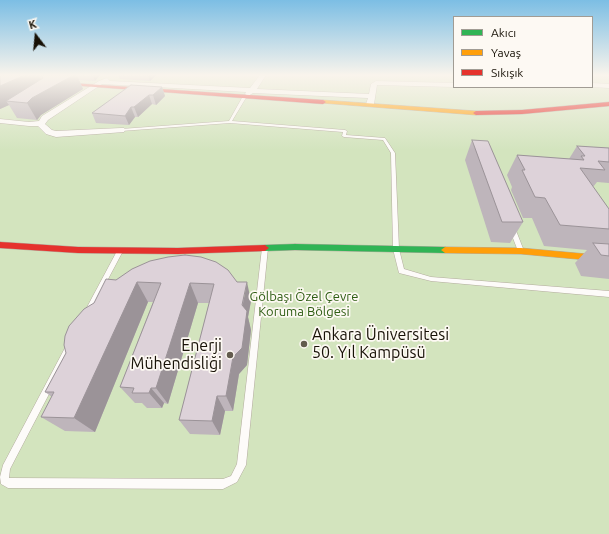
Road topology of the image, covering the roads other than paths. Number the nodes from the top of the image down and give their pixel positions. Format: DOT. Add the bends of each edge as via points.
graph roads {
  1 [pos="74,100"];
  2 [pos="244,100"];
  3 [pos="313,100"];
  4 [pos="371,100"];
  5 [pos="609,104"];
  6 [pos="370,106"];
  7 [pos="0,121"];
  8 [pos="230,122"];
  9 [pos="40,123"];
  10 [pos="121,130"];
  11 [pos="510,222"];
  12 [pos="0,245"];
  13 [pos="265,248"];
  14 [pos="396,249"];
  15 [pos="120,251"];
  16 [pos="521,251"];
  17 [pos="609,259"];
  18 [pos="609,294"];
  19 [pos="83,321"];
  20 [pos="76,335"];
  1 -- 9 [label="street"];
  2 -- 8 [label="lane"];
  3 -- 6 [label="street"];
  4 -- 6 [label="street"];
  5 -- 6 [label="street" via="499,114"];
  7 -- 9 [label="street"];
  8 -- 10 [label="lane"];
  8 -- 14 [label="lane" via="345,131 344,136 384,139 393,153"];
  9 -- 10 [label="street" via="48,132 56,134"];
  11 -- 16 [label="lane"];
  12 -- 15 [label="street"];
  13 -- 14 [label="street"];
  13 -- 15 [label="street"];
  13 -- 20 [label="lane" via="241,465 234,479 229,482 223,484 4,481 6,468"];
  14 -- 16 [label="street"];
  14 -- 18 [label="lane" via="401,271 431,279"];
  15 -- 19 [label="lane"];
  16 -- 17 [label="street"];
}
